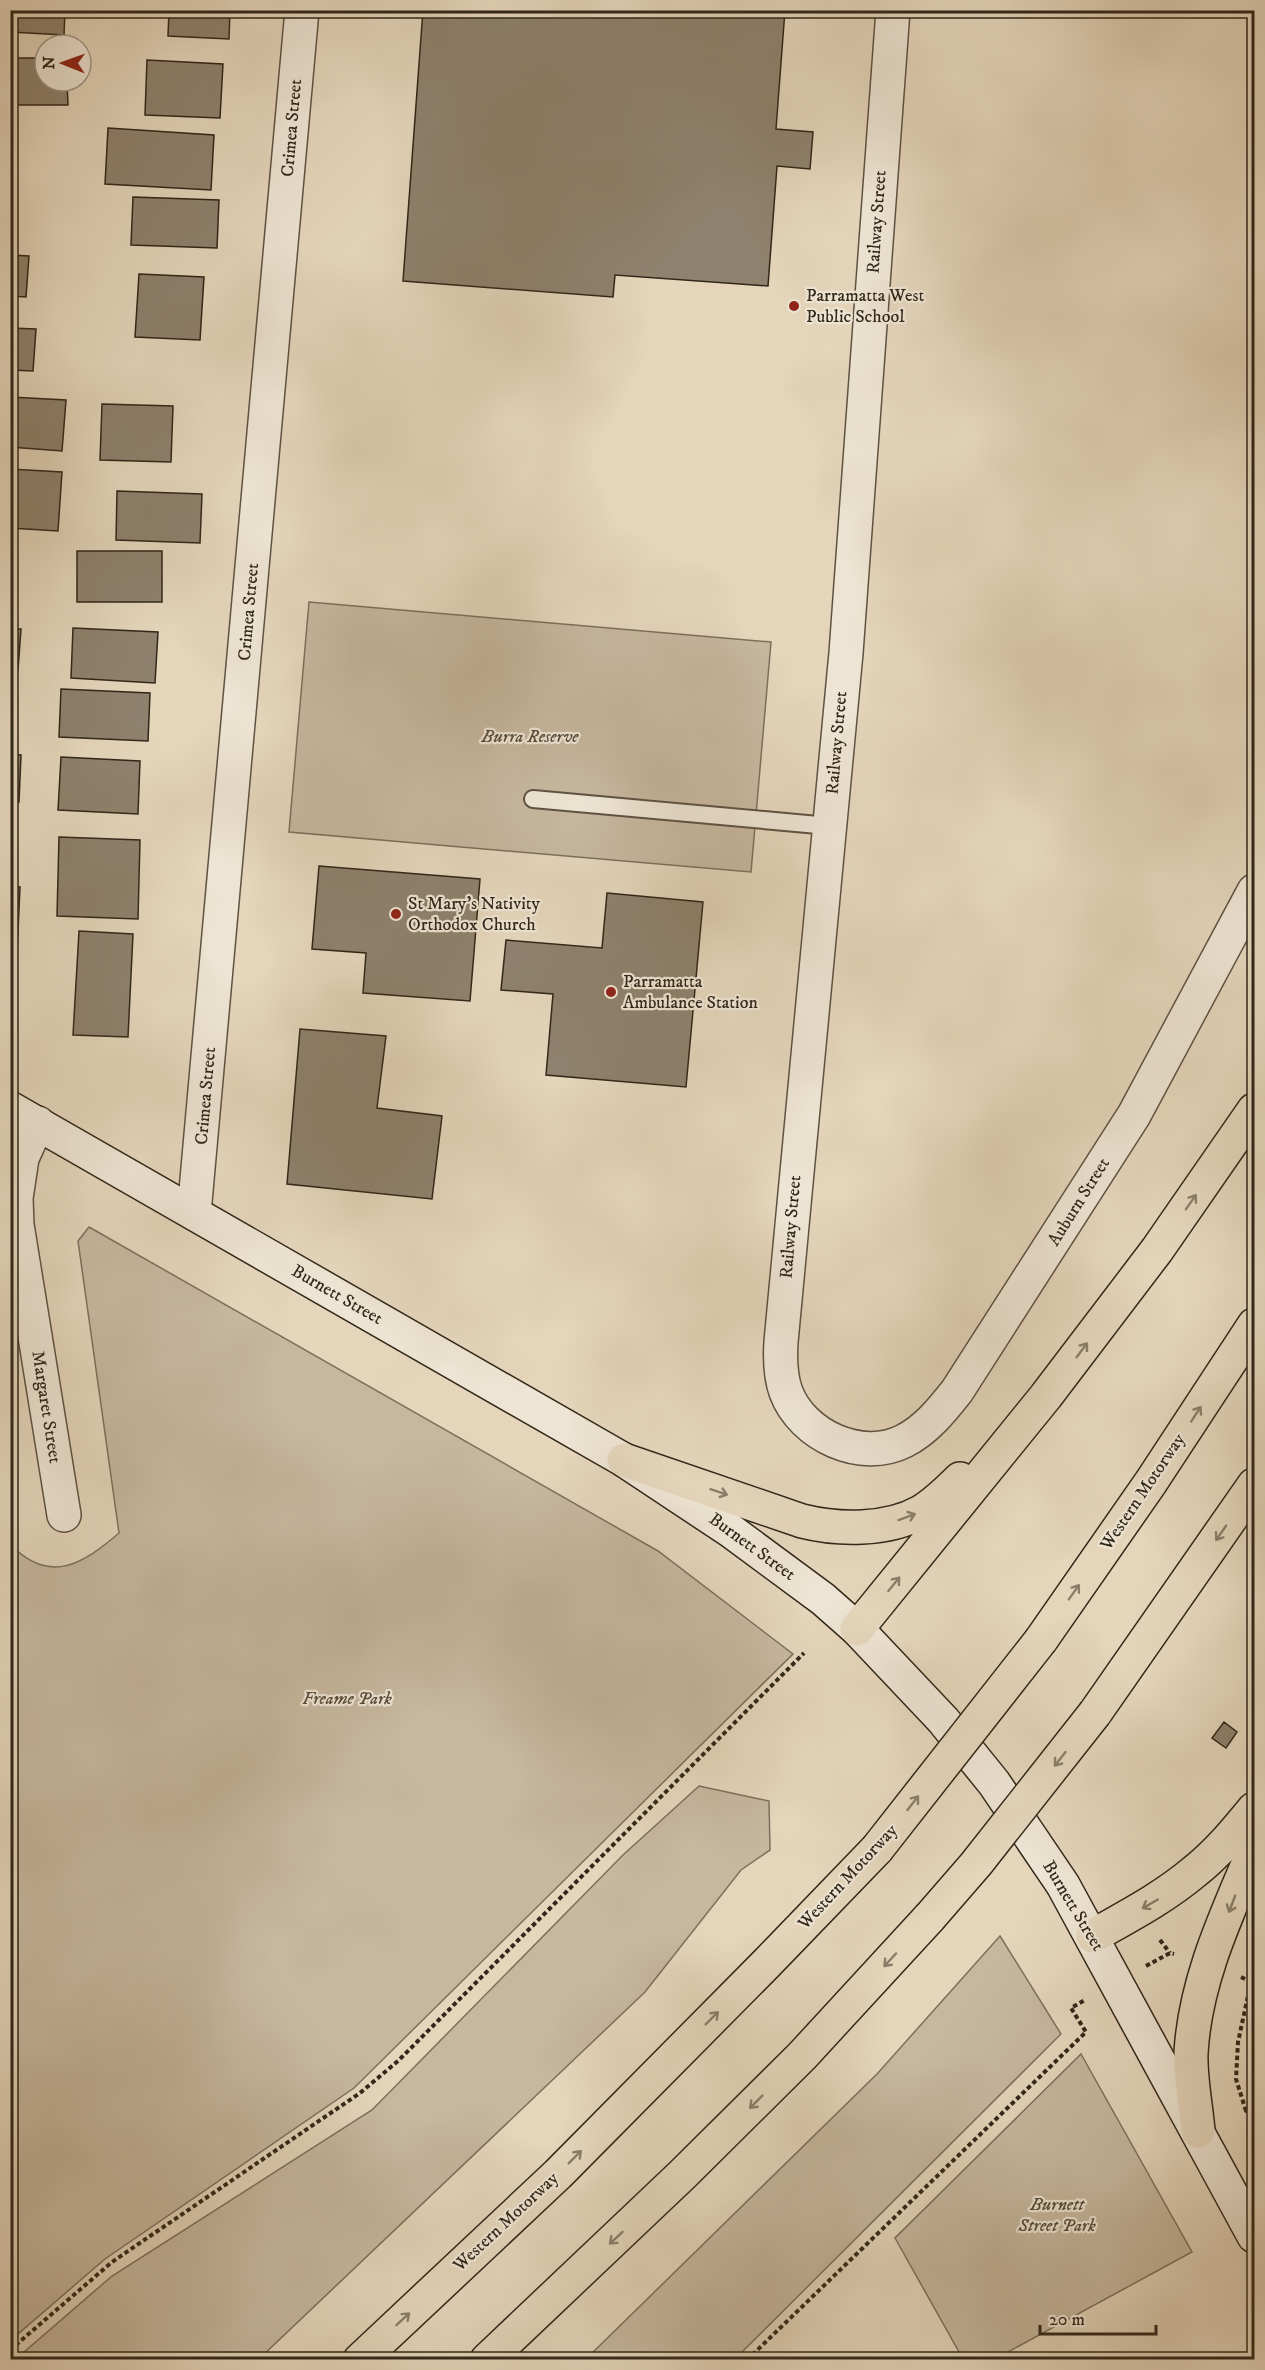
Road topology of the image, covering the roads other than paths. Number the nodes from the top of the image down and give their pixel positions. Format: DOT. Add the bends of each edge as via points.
graph roads {
  1 [pos="302,10"];
  2 [pos="893,10"];
  3 [pos="533,799"];
  4 [pos="829,826"];
  5 [pos="1254,891"];
  6 [pos="1254,1110"];
  7 [pos="24,1115"];
  8 [pos="194,1213"];
  9 [pos="1254,1326"];
  10 [pos="1046,1396"];
  11 [pos="845,1445"];
  12 [pos="624,1460"];
  13 [pos="1254,1485"];
  14 [pos="64,1515"];
  15 [pos="857,1629"];
  16 [pos="1254,1809"];
  17 [pos="1254,1850"];
  18 [pos="1093,1936"];
  19 [pos="1198,2131"];
  20 [pos="1254,2236"];
  21 [pos="360,2360"];
  22 [pos="487,2360"];
  1 -- 8 [label="street, Crimea Street"];
  2 -- 4 [label="street, Railway Street" via="846,653"];
  3 -- 4 [label="lane"];
  4 -- 11 [label="street, Railway Street" via="780,1362 786,1391 795,1409 811,1426"];
  5 -- 11 [label="street, Auburn Street" via="1134,1115 957,1391 924,1428 903,1442 863,1448"];
  10 -- 6 [label="highway, one-way" via="1157,1250"];
  7 -- 8 [label="street, Burnett Street"];
  7 -- 14 [label="street, Margaret Street" via="16,1225"];
  8 -- 12 [label="street, Burnett Street"];
  21 -- 9 [label="highway, Western Motorway, one-way, bridge" via="558,2174 877,1849 1041,1640"];
  12 -- 10 [label="highway, one-way" via="802,1521 844,1528 872,1525 903,1519 938,1499"];
  15 -- 10 [label="highway, one-way"];
  12 -- 15 [label="street, Burnett Street" via="731,1531"];
  13 -- 22 [label="highway, one-way, bridge" via="1095,1713 930,1917 802,2056"];
  15 -- 18 [label="street, Burnett Street" via="943,1720 994,1783"];
  16 -- 18 [label="highway, one-way" via="1195,1872 1159,1899"];
  17 -- 19 [label="highway, one-way" via="1207,1965 1195,2019 1191,2055"];
  18 -- 19 [label="street, Burnett Street"];
  19 -- 20 [label="street, Burnett Street"];
}
